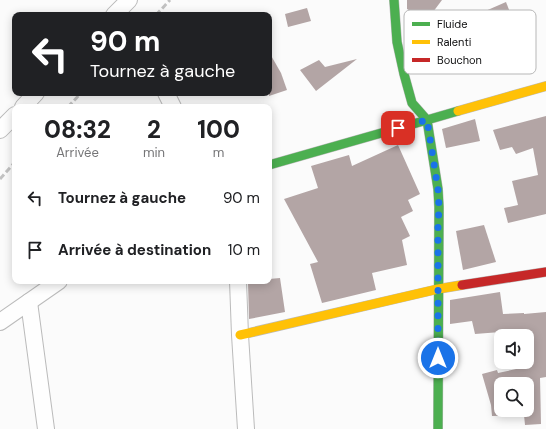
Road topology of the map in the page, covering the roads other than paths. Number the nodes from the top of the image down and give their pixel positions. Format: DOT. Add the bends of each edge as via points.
graph roads {
  1 [pos="130,0"];
  2 [pos="394,0"];
  3 [pos="117,12"];
  4 [pos="546,86"];
  5 [pos="33,96"];
  6 [pos="25,104"];
  7 [pos="12,117"];
  8 [pos="427,120"];
  9 [pos="0,130"];
  10 [pos="272,163"];
  11 [pos="546,272"];
  12 [pos="55,284"];
  13 [pos="238,284"];
  14 [pos="438,289"];
  15 [pos="29,302"];
  16 [pos="0,322"];
  17 [pos="240,334"];
  18 [pos="46,429"];
  19 [pos="246,429"];
  20 [pos="438,429"];
  1 -- 3 [label="street"];
  2 -- 8 [label="street" via="397,42 404,74 412,103"];
  4 -- 8 [label="street"];
  5 -- 6 [label="street"];
  7 -- 9 [label="street"];
  8 -- 10 [label="street"];
  8 -- 14 [label="street" via="439,207"];
  11 -- 14 [label="street"];
  12 -- 15 [label="street"];
  13 -- 17 [label="street"];
  14 -- 17 [label="street"];
  14 -- 20 [label="street"];
  15 -- 16 [label="street"];
  15 -- 18 [label="street"];
  17 -- 19 [label="street"];
}
